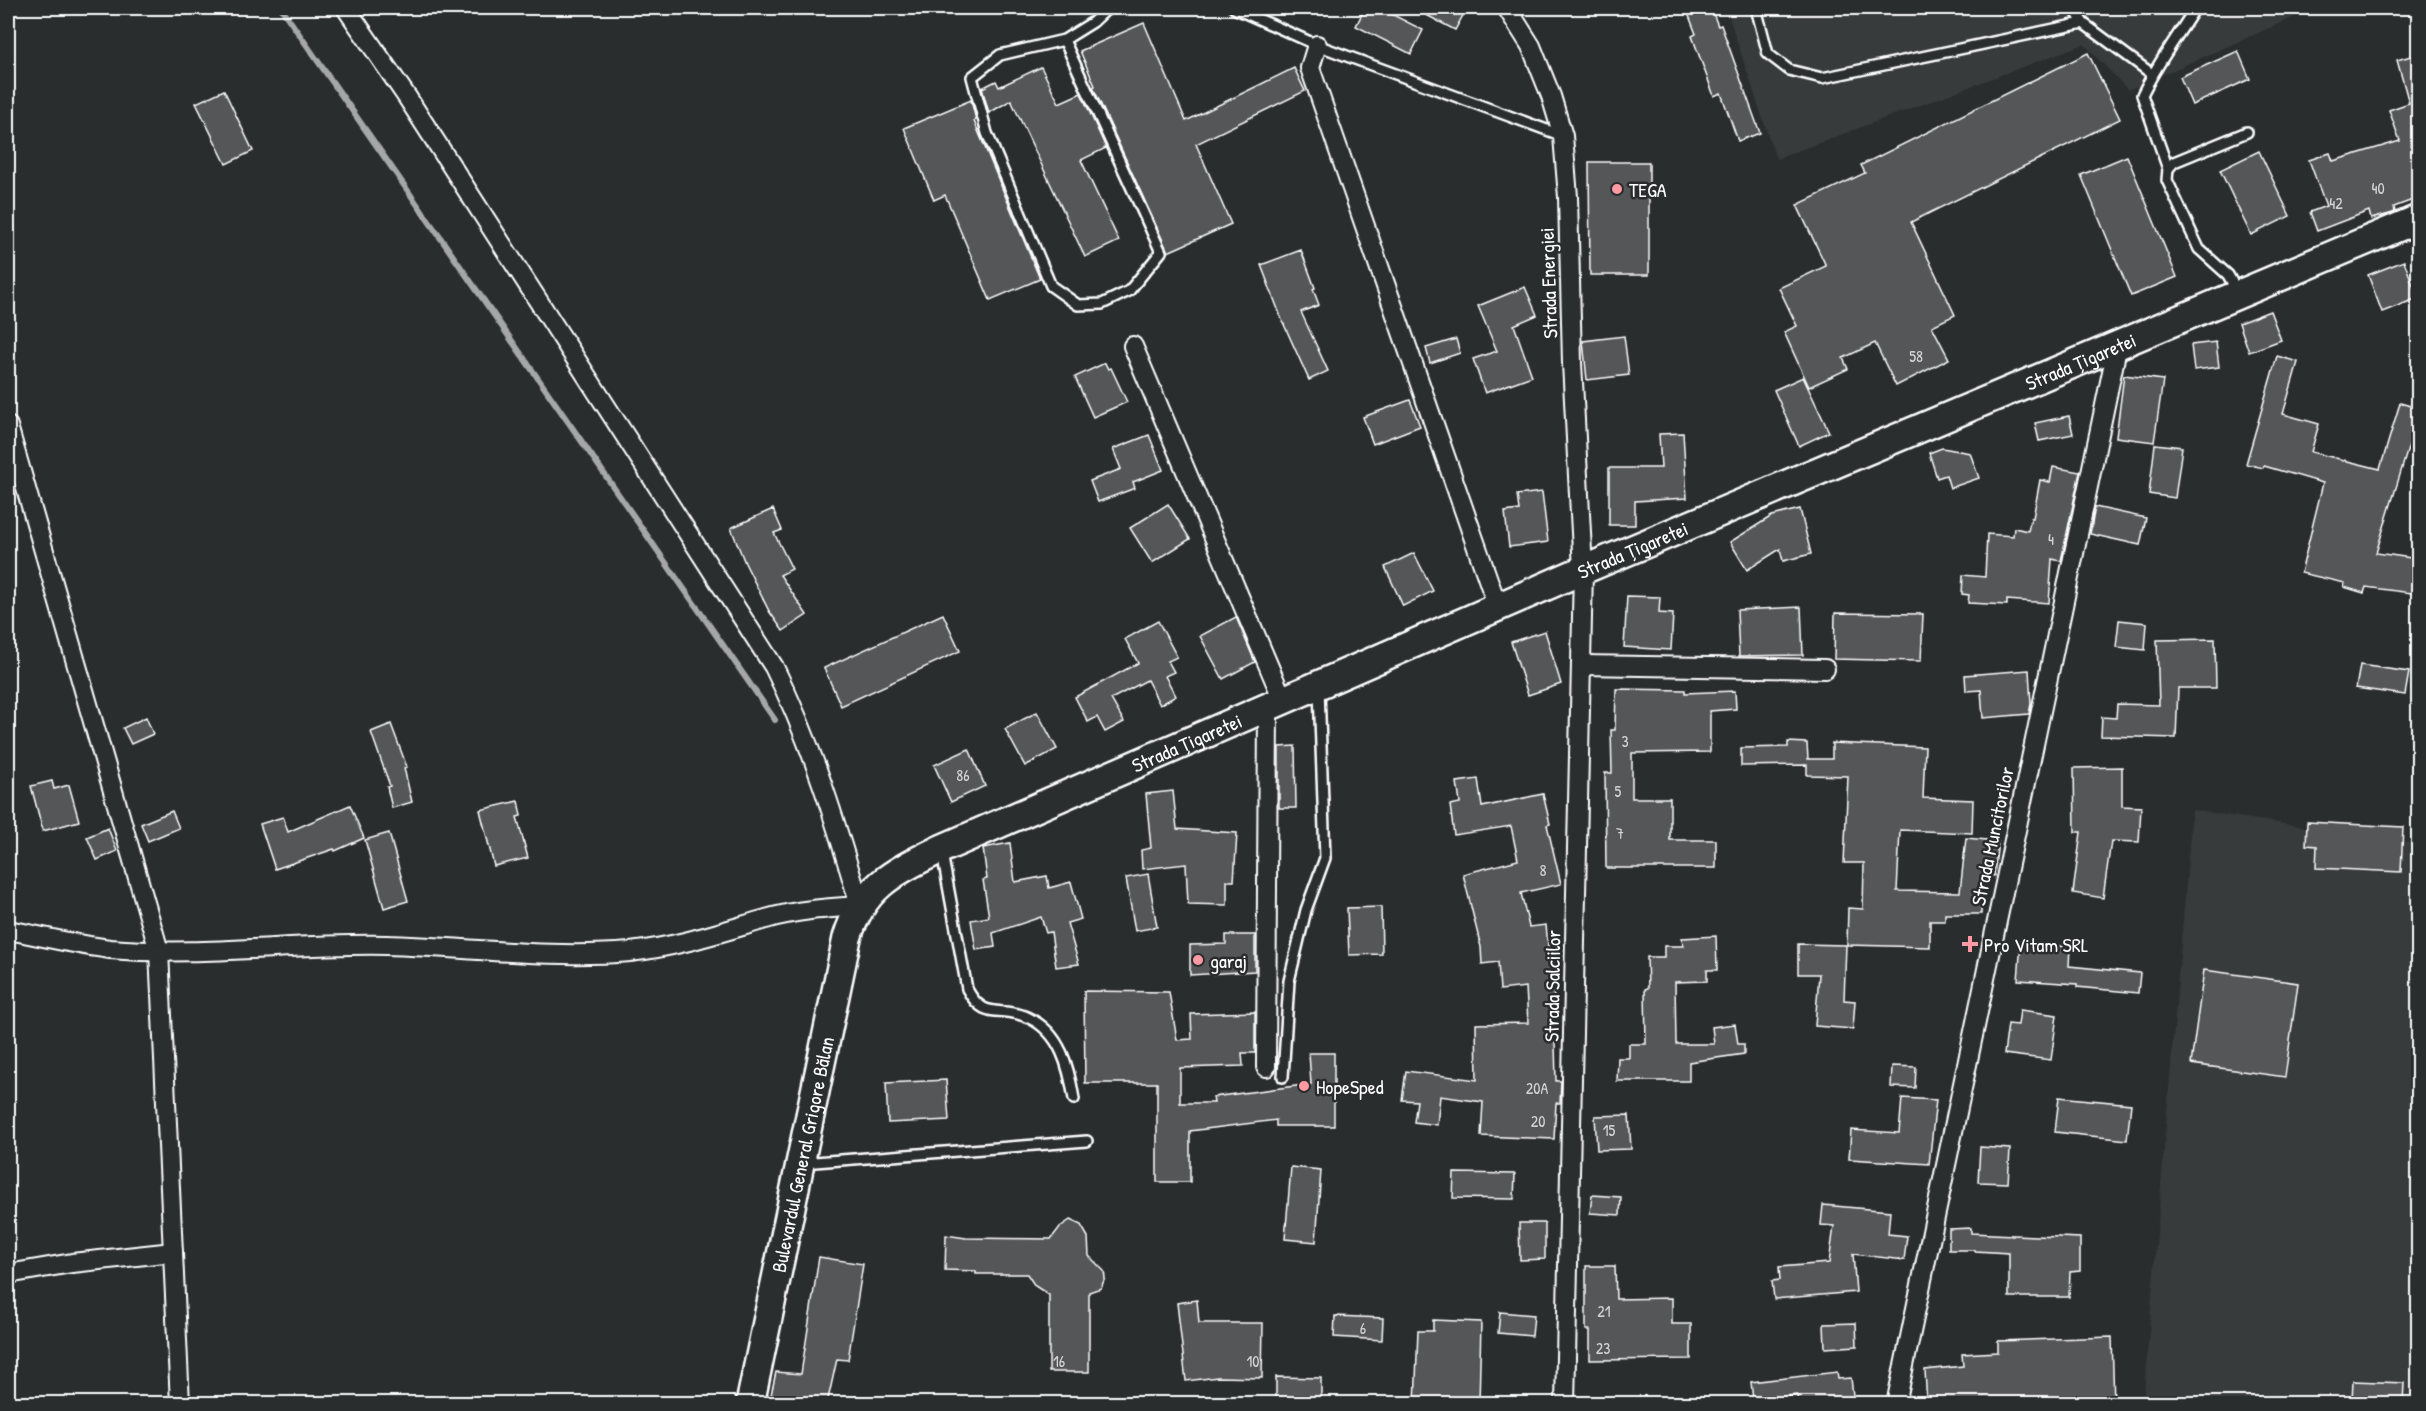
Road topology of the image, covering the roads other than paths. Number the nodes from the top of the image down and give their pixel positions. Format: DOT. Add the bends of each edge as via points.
graph roads {
  1 [pos="346,8"];
  2 [pos="1108,8"];
  3 [pos="1234,8"];
  4 [pos="1507,8"];
  5 [pos="1756,8"];
  6 [pos="2074,8"];
  7 [pos="2195,8"];
  8 [pos="2083,23"];
  9 [pos="1064,40"];
  10 [pos="1317,45"];
  11 [pos="2152,74"];
  12 [pos="2247,132"];
  13 [pos="1563,136"];
  14 [pos="2168,169"];
  15 [pos="2418,219"];
  16 [pos="2239,295"];
  17 [pos="1133,346"];
  18 [pos="2117,348"];
  19 [pos="8,426"];
  20 [pos="1583,570"];
  21 [pos="1498,608"];
  22 [pos="1582,665"];
  23 [pos="1825,669"];
  24 [pos="1319,685"];
  25 [pos="1275,704"];
  26 [pos="941,849"];
  27 [pos="860,906"];
  28 [pos="8,930"];
  29 [pos="159,951"];
  30 [pos="1266,1067"];
  31 [pos="1283,1077"];
  32 [pos="1074,1100"];
  33 [pos="1087,1142"];
  34 [pos="800,1163"];
  35 [pos="173,1252"];
  36 [pos="8,1274"];
  37 [pos="180,1404"];
  38 [pos="750,1404"];
  39 [pos="1565,1404"];
  40 [pos="1896,1404"];
  1 -- 27 [label="street" via="407,96 774,667 818,767"];
  2 -- 9 [label="lane"];
  3 -- 10 [label="lane"];
  4 -- 13 [label="street, Strada Energiei" via="1531,46"];
  5 -- 8 [label="lane" via="1768,54 1788,70 1822,78"];
  6 -- 8 [label="lane"];
  7 -- 11 [label="lane"];
  8 -- 11 [label="lane"];
  9 -- 9 [label="lane" via="1000,55 972,77 973,86 987,133 1051,286 1078,304 1102,304 1129,291 1161,252"];
  10 -- 13 [label="lane"];
  10 -- 21 [label="street" via="1310,68"];
  11 -- 14 [label="lane" via="2142,95"];
  12 -- 14 [label="lane" via="2174,162"];
  13 -- 20 [label="street, Strada Energiei"];
  14 -- 16 [label="lane" via="2167,180 2199,249 2228,275"];
  15 -- 16 [label="main road, Strada Țigaretei"];
  16 -- 18 [label="main road, Strada Țigaretei"];
  17 -- 25 [label="street"];
  18 -- 20 [label="main road, Strada Țigaretei"];
  18 -- 40 [label="street, Strada Muncitorilor"];
  19 -- 29 [label="street"];
  20 -- 21 [label="main road, Strada Țigaretei"];
  20 -- 22 [label="street, Strada Salciilor"];
  21 -- 24 [label="main road, Strada Țigaretei"];
  22 -- 23 [label="street"];
  22 -- 39 [label="street, Strada Salciilor"];
  24 -- 25 [label="main road, Strada Țigaretei"];
  24 -- 31 [label="lane" via="1325,858 1306,910 1288,981"];
  25 -- 26 [label="main road, Strada Țigaretei"];
  25 -- 30 [label="street"];
  26 -- 27 [label="main road, Strada Țigaretei" via="898,871"];
  26 -- 32 [label="lane" via="967,989 975,1004 987,1011 1028,1017 1044,1027 1058,1044 1069,1070"];
  27 -- 29 [label="street" via="768,918 705,938 631,952 566,954 384,945"];
  27 -- 34 [label="main road, Bulevardul General Grigore Bălan" via="847,938"];
  28 -- 29 [label="street" via="108,948"];
  29 -- 35 [label="street"];
  33 -- 34 [label="lane"];
  34 -- 38 [label="main road, Bulevardul General Grigore Bălan"];
  35 -- 36 [label="street"];
  35 -- 37 [label="street"];
}
